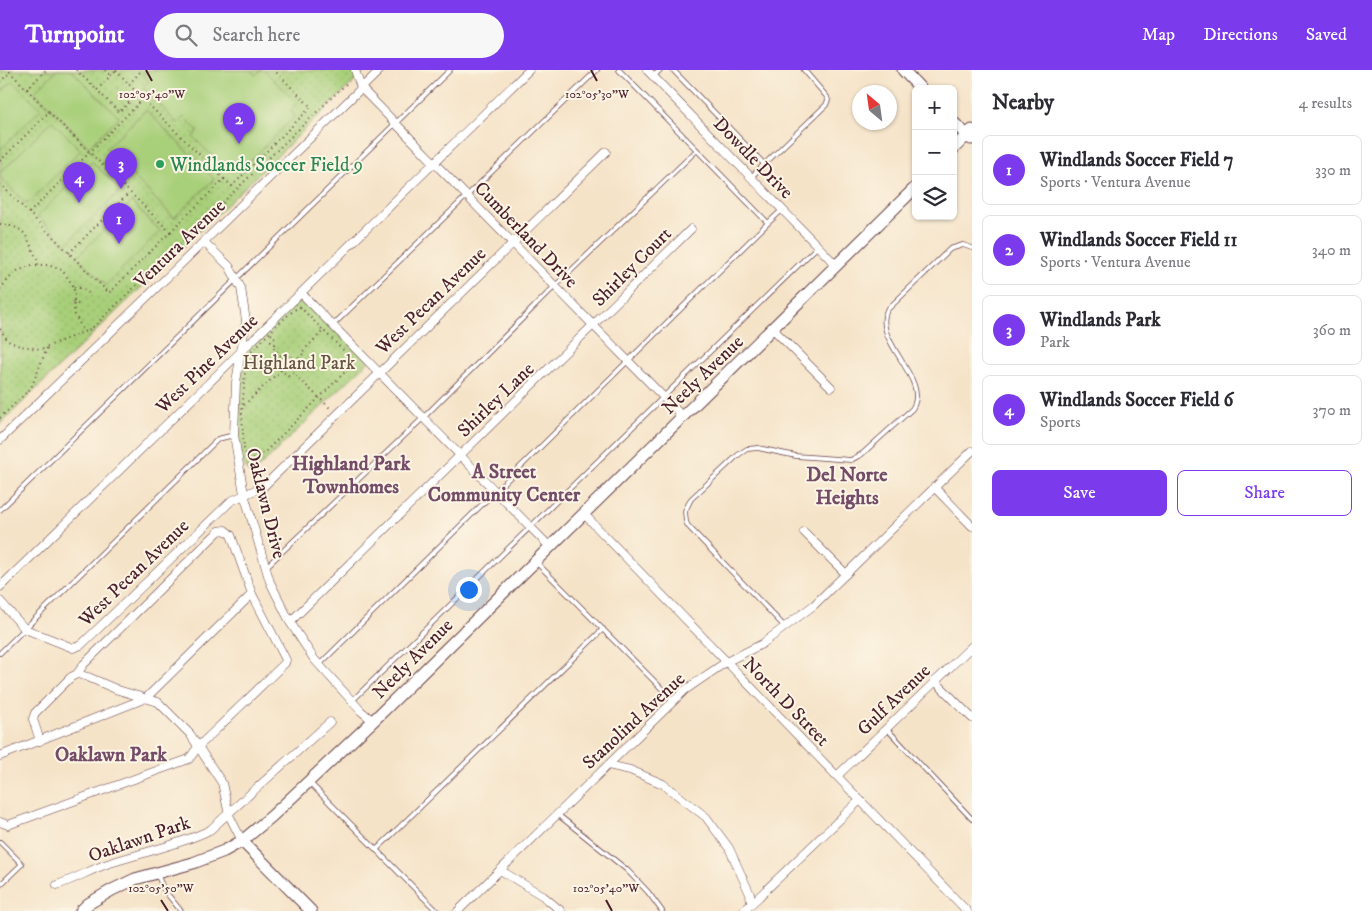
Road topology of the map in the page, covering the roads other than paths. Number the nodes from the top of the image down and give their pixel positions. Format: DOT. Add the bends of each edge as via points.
graph roads {
  1 [pos="380,70"];
  2 [pos="450,70"];
  3 [pos="529,70"];
  4 [pos="597,70"];
  5 [pos="619,70"];
  6 [pos="646,70"];
  7 [pos="660,70"];
  8 [pos="673,70"];
  9 [pos="804,70"];
  10 [pos="903,70"];
  11 [pos="356,73"];
  12 [pos="653,77"];
  13 [pos="917,85"];
  14 [pos="361,88"];
  15 [pos="396,124"];
  16 [pos="957,125"];
  17 [pos="970,136"];
  18 [pos="957,146"];
  19 [pos="697,150"];
  20 [pos="606,152"];
  21 [pos="434,163"];
  22 [pos="764,164"];
  23 [pos="751,177"];
  24 [pos="912,191"];
  25 [pos="468,197"];
  26 [pos="782,210"];
  27 [pos="768,223"];
  28 [pos="691,229"];
  29 [pos="204,242"];
  30 [pos="513,243"];
  31 [pos="818,246"];
  32 [pos="972,248"];
  33 [pos="837,266"];
  34 [pos="237,280"];
  35 [pos="555,286"];
  36 [pos="301,292"];
  37 [pos="332,324"];
  38 [pos="593,326"];
  39 [pos="773,329"];
  40 [pos="242,351"];
  41 [pos="627,360"];
  42 [pos="380,372"];
  43 [pos="831,387"];
  44 [pos="663,397"];
  45 [pos="683,417"];
  46 [pos="423,418"];
  47 [pos="234,435"];
  48 [pos="0,440"];
  49 [pos="972,451"];
  50 [pos="460,456"];
  51 [pos="934,487"];
  52 [pos="495,491"];
  53 [pos="244,494"];
  54 [pos="0,510"];
  55 [pos="584,514"];
  56 [pos="972,526"];
  57 [pos="530,527"];
  58 [pos="804,532"];
  59 [pos="550,547"];
  60 [pos="535,562"];
  61 [pos="266,567"];
  62 [pos="846,574"];
  63 [pos="0,587"];
  64 [pos="252,594"];
  65 [pos="0,601"];
  66 [pos="290,622"];
  67 [pos="785,627"];
  68 [pos="25,629"];
  69 [pos="603,629"];
  70 [pos="972,646"];
  71 [pos="0,653"];
  72 [pos="726,662"];
  73 [pos="319,665"];
  74 [pos="77,674"];
  75 [pos="935,681"];
  76 [pos="146,698"];
  77 [pos="352,701"];
  78 [pos="674,701"];
  79 [pos="972,718"];
  80 [pos="373,721"];
  81 [pos="330,722"];
  82 [pos="886,728"];
  83 [pos="40,741"];
  84 [pos="198,747"];
  85 [pos="0,756"];
  86 [pos="608,765"];
  87 [pos="837,776"];
  88 [pos="309,782"];
  89 [pos="860,800"];
  90 [pos="557,814"];
  91 [pos="229,815"];
  92 [pos="972,819"];
  93 [pos="0,822"];
  94 [pos="242,841"];
  95 [pos="0,842"];
  96 [pos="376,850"];
  97 [pos="500,870"];
  98 [pos="157,873"];
  99 [pos="0,885"];
  100 [pos="57,885"];
  101 [pos="751,904"];
  102 [pos="81,911"];
  103 [pos="181,911"];
  104 [pos="311,911"];
  105 [pos="437,911"];
  106 [pos="458,911"];
  107 [pos="561,911"];
  108 [pos="662,911"];
  109 [pos="744,911"];
  110 [pos="967,911"];
  1 -- 14 [label="street, Ventura Avenue"];
  2 -- 15 [label="lane"];
  3 -- 21 [label="street, West Pine Avenue"];
  4 -- 25 [label="lane"];
  5 -- 19 [label="lane"];
  6 -- 12 [label="street, Dowdle Drive"];
  7 -- 12 [label="lane"];
  8 -- 22 [label="lane"];
  9 -- 22 [label="lane" via="828,100 826,105"];
  10 -- 13 [label="street"];
  11 -- 14 [label="street, Cumberland Drive"];
  12 -- 23 [label="street, Dowdle Drive"];
  14 -- 15 [label="street, Cumberland Drive"];
  14 -- 29 [label="street, Ventura Avenue"];
  15 -- 21 [label="street, Cumberland Drive"];
  15 -- 34 [label="lane"];
  16 -- 17 [label="street"];
  17 -- 18 [label="street"];
  19 -- 27 [label="lane"];
  19 -- 35 [label="lane"];
  20 -- 30 [label="street, West Pecan Avenue"];
  21 -- 25 [label="street, Cumberland Drive"];
  21 -- 36 [label="street, West Pine Avenue"];
  22 -- 23 [label="lane"];
  23 -- 26 [label="street, Dowdle Drive"];
  24 -- 33 [label="street, Neely Avenue"];
  25 -- 30 [label="street, Cumberland Drive"];
  25 -- 37 [label="lane"];
  26 -- 27 [label="lane"];
  26 -- 31 [label="street, Dowdle Drive"];
  27 -- 41 [label="lane"];
  28 -- 38 [label="street, Shirley Court"];
  29 -- 34 [label="street, Oaklawn Drive" via="229,266"];
  29 -- 48 [label="street, Ventura Avenue"];
  30 -- 35 [label="street, Cumberland Drive"];
  30 -- 42 [label="street, West Pecan Avenue"];
  31 -- 33 [label="street, Dowdle Drive"];
  31 -- 44 [label="lane"];
  32 -- 67 [label="lane" via="958,246 950,250 885,314 885,327 910,376 916,396 912,408 884,435 851,460 796,456 752,448 738,455 688,505 685,516 688,526"];
  33 -- 39 [label="street, Neely Avenue"];
  34 -- 40 [label="street, Oaklawn Drive" via="246,321"];
  34 -- 54 [label="lane"];
  35 -- 38 [label="street, Cumberland Drive"];
  35 -- 46 [label="lane"];
  36 -- 37 [label="street"];
  36 -- 40 [label="street, West Pine Avenue" via="268,330"];
  37 -- 42 [label="street"];
  38 -- 41 [label="street, Cumberland Drive"];
  38 -- 50 [label="street, Shirley Lane"];
  39 -- 43 [label="street"];
  39 -- 45 [label="street, Neely Avenue"];
  40 -- 47 [label="street, Oaklawn Drive" via="236,382 239,407"];
  40 -- 63 [label="street, West Pine Avenue"];
  41 -- 44 [label="street, Cumberland Drive"];
  41 -- 52 [label="lane"];
  42 -- 46 [label="street"];
  42 -- 53 [label="street, West Pecan Avenue" via="264,486"];
  44 -- 45 [label="street, Cumberland Drive"];
  44 -- 57 [label="lane"];
  45 -- 55 [label="street, Neely Avenue"];
  46 -- 50 [label="street"];
  46 -- 61 [label="lane"];
  47 -- 53 [label="street, Oaklawn Drive"];
  47 -- 68 [label="lane" via="218,439"];
  49 -- 51 [label="street, Stanolind Avenue"];
  50 -- 52 [label="street"];
  50 -- 66 [label="street, Shirley Lane"];
  51 -- 56 [label="street"];
  51 -- 62 [label="street, Stanolind Avenue"];
  52 -- 57 [label="street"];
  52 -- 73 [label="lane"];
  53 -- 61 [label="street, Oaklawn Drive"];
  53 -- 68 [label="street, West Pecan Avenue" via="231,501 81,645 76,648"];
  55 -- 59 [label="street, Neely Avenue"];
  55 -- 72 [label="street, North D Street"];
  57 -- 59 [label="street"];
  57 -- 77 [label="lane"];
  58 -- 62 [label="street"];
  59 -- 60 [label="street, Neely Avenue"];
  60 -- 69 [label="lane"];
  60 -- 80 [label="street, Neely Avenue"];
  61 -- 66 [label="street, Oaklawn Drive"];
  62 -- 67 [label="street, Stanolind Avenue"];
  64 -- 74 [label="street" via="231,535 225,530 219,531"];
  64 -- 76 [label="street"];
  64 -- 84 [label="street" via="286,660"];
  65 -- 68 [label="street"];
  66 -- 73 [label="street, Oaklawn Drive"];
  67 -- 72 [label="street, Stanolind Avenue" via="762,644"];
  68 -- 71 [label="lane"];
  69 -- 78 [label="lane"];
  69 -- 96 [label="lane"];
  70 -- 75 [label="street, Gulf Avenue"];
  72 -- 78 [label="street, Stanolind Avenue"];
  72 -- 87 [label="street, North D Street"];
  73 -- 77 [label="street, Oaklawn Drive"];
  74 -- 76 [label="street"];
  74 -- 83 [label="street" via="35,713 33,720"];
  75 -- 79 [label="street"];
  75 -- 82 [label="street, Gulf Avenue"];
  76 -- 83 [label="street"];
  76 -- 84 [label="street" via="158,702 190,734"];
  77 -- 80 [label="street, Oaklawn Drive"];
  78 -- 86 [label="street, Stanolind Avenue"];
  80 -- 88 [label="street, Neely Avenue"];
  81 -- 91 [label="street, Oaklawn Park"];
  82 -- 87 [label="street, Gulf Avenue"];
  82 -- 92 [label="lane"];
  83 -- 85 [label="street"];
  84 -- 91 [label="street" via="222,783"];
  84 -- 93 [label="street" via="189,759 8,825"];
  86 -- 90 [label="street, Stanolind Avenue"];
  86 -- 101 [label="street" via="663,784 706,817 729,848 750,894"];
  87 -- 89 [label="street, North D Street"];
  88 -- 94 [label="street, Neely Avenue"];
  88 -- 96 [label="lane"];
  89 -- 101 [label="street"];
  89 -- 110 [label="street, North D Street"];
  90 -- 97 [label="street, Stanolind Avenue"];
  90 -- 108 [label="lane" via="627,870"];
  91 -- 94 [label="street"];
  91 -- 100 [label="street, Oaklawn Park" via="195,837 108,864"];
  94 -- 98 [label="street, Neely Avenue" via="193,864"];
  94 -- 104 [label="street"];
  95 -- 99 [label="lane" via="22,864"];
  96 -- 105 [label="lane"];
  97 -- 106 [label="street, Stanolind Avenue"];
  97 -- 107 [label="street"];
  98 -- 102 [label="street, Neely Avenue" via="112,890"];
  98 -- 103 [label="lane" via="164,890"];
  101 -- 109 [label="street"];
}
